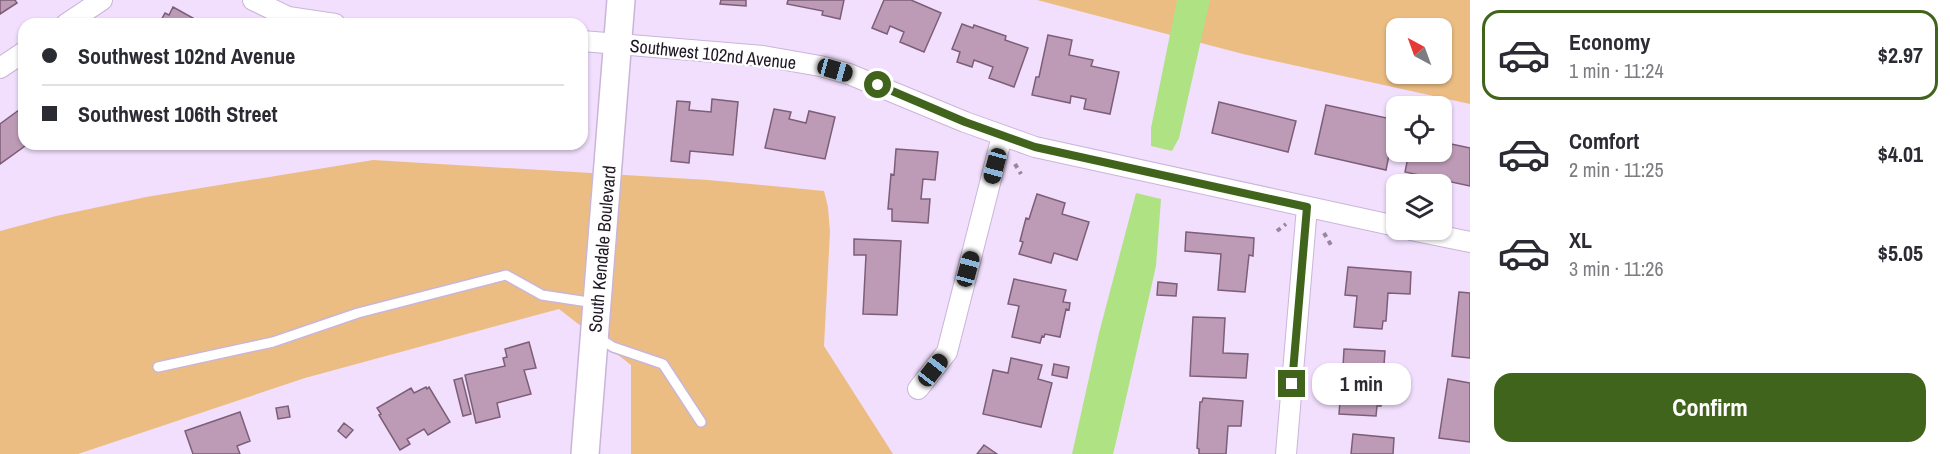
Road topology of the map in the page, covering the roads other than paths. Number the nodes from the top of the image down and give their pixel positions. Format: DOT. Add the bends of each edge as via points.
graph roads {
  1 [pos="102,0"];
  2 [pos="253,0"];
  3 [pos="621,0"];
  4 [pos="75,18"];
  5 [pos="300,18"];
  6 [pos="588,42"];
  7 [pos="618,44"];
  8 [pos="18,56"];
  9 [pos="0,68"];
  10 [pos="1002,136"];
  11 [pos="1307,207"];
  12 [pos="1386,224"];
  13 [pos="1452,238"];
  14 [pos="1470,242"];
  15 [pos="598,303"];
  16 [pos="595,336"];
  17 [pos="158,367"];
  18 [pos="918,389"];
  19 [pos="701,422"];
  20 [pos="585,454"];
  21 [pos="1286,454"];
  1 -- 4 [label="street"];
  2 -- 5 [label="street"];
  3 -- 7 [label="street, South Kendale Boulevard"];
  6 -- 7 [label="street, Southwest 102nd Avenue"];
  7 -- 10 [label="street, Southwest 102nd Avenue" via="763,56 820,66"];
  7 -- 15 [label="street, South Kendale Boulevard"];
  8 -- 9 [label="street"];
  10 -- 11 [label="street, Southwest 102nd Avenue" via="1069,156"];
  10 -- 18 [label="street" via="947,352"];
  11 -- 12 [label="street, Southwest 102nd Avenue"];
  11 -- 21 [label="street"];
  13 -- 14 [label="street"];
  15 -- 16 [label="street, South Kendale Boulevard"];
  15 -- 17 [label="lane" via="542,295 506,275 358,313 273,342"];
  16 -- 19 [label="lane" via="613,347 663,364"];
  16 -- 20 [label="street, South Kendale Boulevard"];
}
